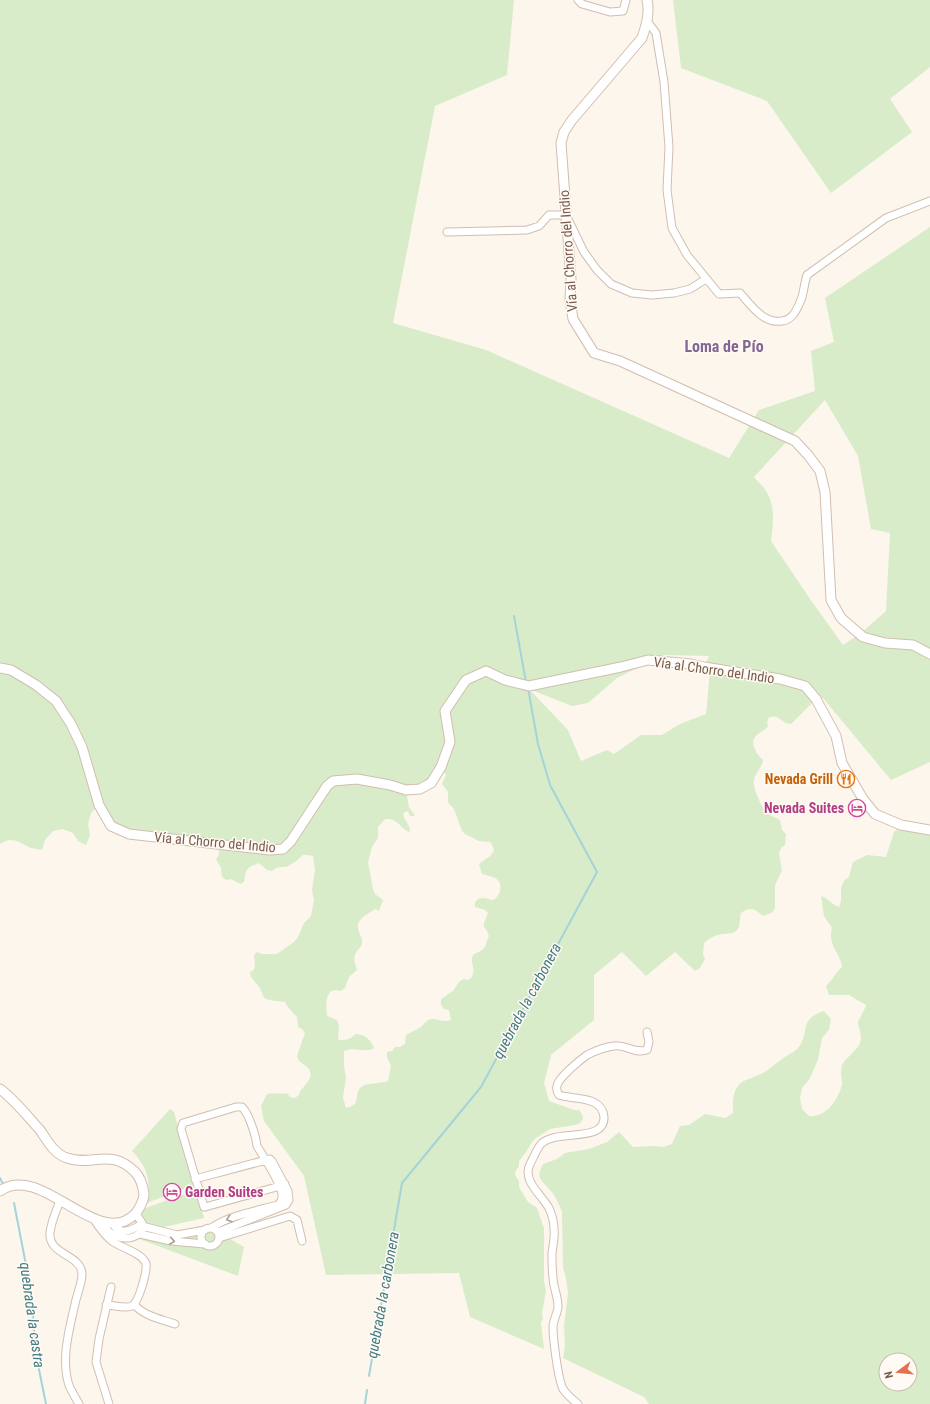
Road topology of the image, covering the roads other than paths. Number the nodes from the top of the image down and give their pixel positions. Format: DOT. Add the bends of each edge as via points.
graph roads {
  1 [pos="578,0"];
  2 [pos="626,0"];
  3 [pos="647,0"];
  4 [pos="647,21"];
  5 [pos="930,201"];
  6 [pos="566,215"];
  7 [pos="447,232"];
  8 [pos="706,278"];
  9 [pos="930,654"];
  10 [pos="0,668"];
  11 [pos="930,830"];
  12 [pos="647,1032"];
  13 [pos="0,1089"];
  14 [pos="268,1159"];
  15 [pos="195,1180"];
  16 [pos="283,1185"];
  17 [pos="0,1192"];
  18 [pos="60,1201"];
  19 [pos="136,1214"];
  20 [pos="247,1216"];
  21 [pos="94,1218"];
  22 [pos="108,1222"];
  23 [pos="142,1225"];
  24 [pos="208,1229"];
  25 [pos="140,1234"];
  26 [pos="219,1235"];
  27 [pos="302,1241"];
  28 [pos="205,1244"];
  29 [pos="110,1287"];
  30 [pos="134,1304"];
  31 [pos="106,1305"];
  32 [pos="175,1324"];
  33 [pos="79,1404"];
  34 [pos="110,1404"];
  35 [pos="578,1404"];
  1 -- 2 [label="street" via="582,4 610,12 623,11"];
  3 -- 4 [label="street, Vía al Chorro del Indio"];
  4 -- 6 [label="street, Vía al Chorro del Indio" via="642,38 564,132 561,143"];
  4 -- 8 [label="street" via="656,33 664,82 669,147 667,190 672,228"];
  5 -- 8 [label="street" via="886,218 807,275 802,298 793,316 787,321 768,320 740,292 719,294"];
  6 -- 7 [label="street" via="549,216 539,226 527,230"];
  6 -- 8 [label="street" via="584,252 611,284 632,293 652,295 690,289"];
  6 -- 9 [label="street, Vía al Chorro del Indio" via="573,319 594,353 620,361 795,441 820,471 825,492 831,600 841,618 864,637 885,643 913,646"];
  10 -- 11 [label="street, Vía al Chorro del Indio" via="11,670 56,701 82,747 99,805 111,826 129,834 270,850 283,849 333,781 357,779 406,790 420,789 431,783 441,767 450,742 445,711 466,680 486,671 505,680 529,686 648,660 691,664 780,679 805,686 816,699 836,736 842,763 863,799 876,814 901,825"];
  12 -- 35 [label="street" via="650,1042 647,1050 636,1052 615,1046 598,1050 586,1056 563,1076 556,1087 559,1095 582,1098 594,1103 603,1112 604,1121 595,1132 561,1135 545,1141 539,1147 528,1170 530,1183 546,1204 555,1229 552,1255 558,1305 553,1326 559,1375 563,1388"];
  13 -- 19 [label="street" via="65,1158 110,1159 132,1169 138,1175 144,1196"];
  14 -- 15 [label="street"];
  14 -- 15 [label="street" via="261,1144 256,1141 248,1115 242,1107 236,1107 183,1124 181,1129"];
  14 -- 16 [label="street"];
  15 -- 16 [label="street" via="205,1207"];
  16 -- 20 [label="street" via="288,1191 289,1200 286,1205"];
  17 -- 18 [label="street" via="17,1185 27,1186 40,1189"];
  18 -- 21 [label="street"];
  18 -- 33 [label="street" via="53,1218 50,1234 52,1243 78,1264 82,1274 73,1310 66,1358 68,1380"];
  19 -- 22 [label="street" via="129,1220"];
  19 -- 23 [label="street"];
  20 -- 24 [label="street, one-way" via="221,1222"];
  20 -- 26 [label="street"];
  21 -- 22 [label="street"];
  21 -- 30 [label="street" via="102,1233 142,1256 145,1261 143,1281"];
  22 -- 23 [label="street" via="120,1231"];
  22 -- 25 [label="street" via="105,1229 113,1235 127,1238"];
  23 -- 24 [label="street" via="177,1235"];
  23 -- 25 [label="street"];
  24 -- 26 [label="street"];
  24 -- 28 [label="street" via="201,1237"];
  25 -- 28 [label="street, one-way" via="171,1241"];
  26 -- 27 [label="street" via="290,1216 297,1220"];
  26 -- 28 [label="street" via="215,1245"];
  29 -- 31 [label="street"];
  30 -- 31 [label="street" via="129,1307"];
  30 -- 32 [label="street" via="144,1313"];
  31 -- 34 [label="street" via="96,1362"];
}
